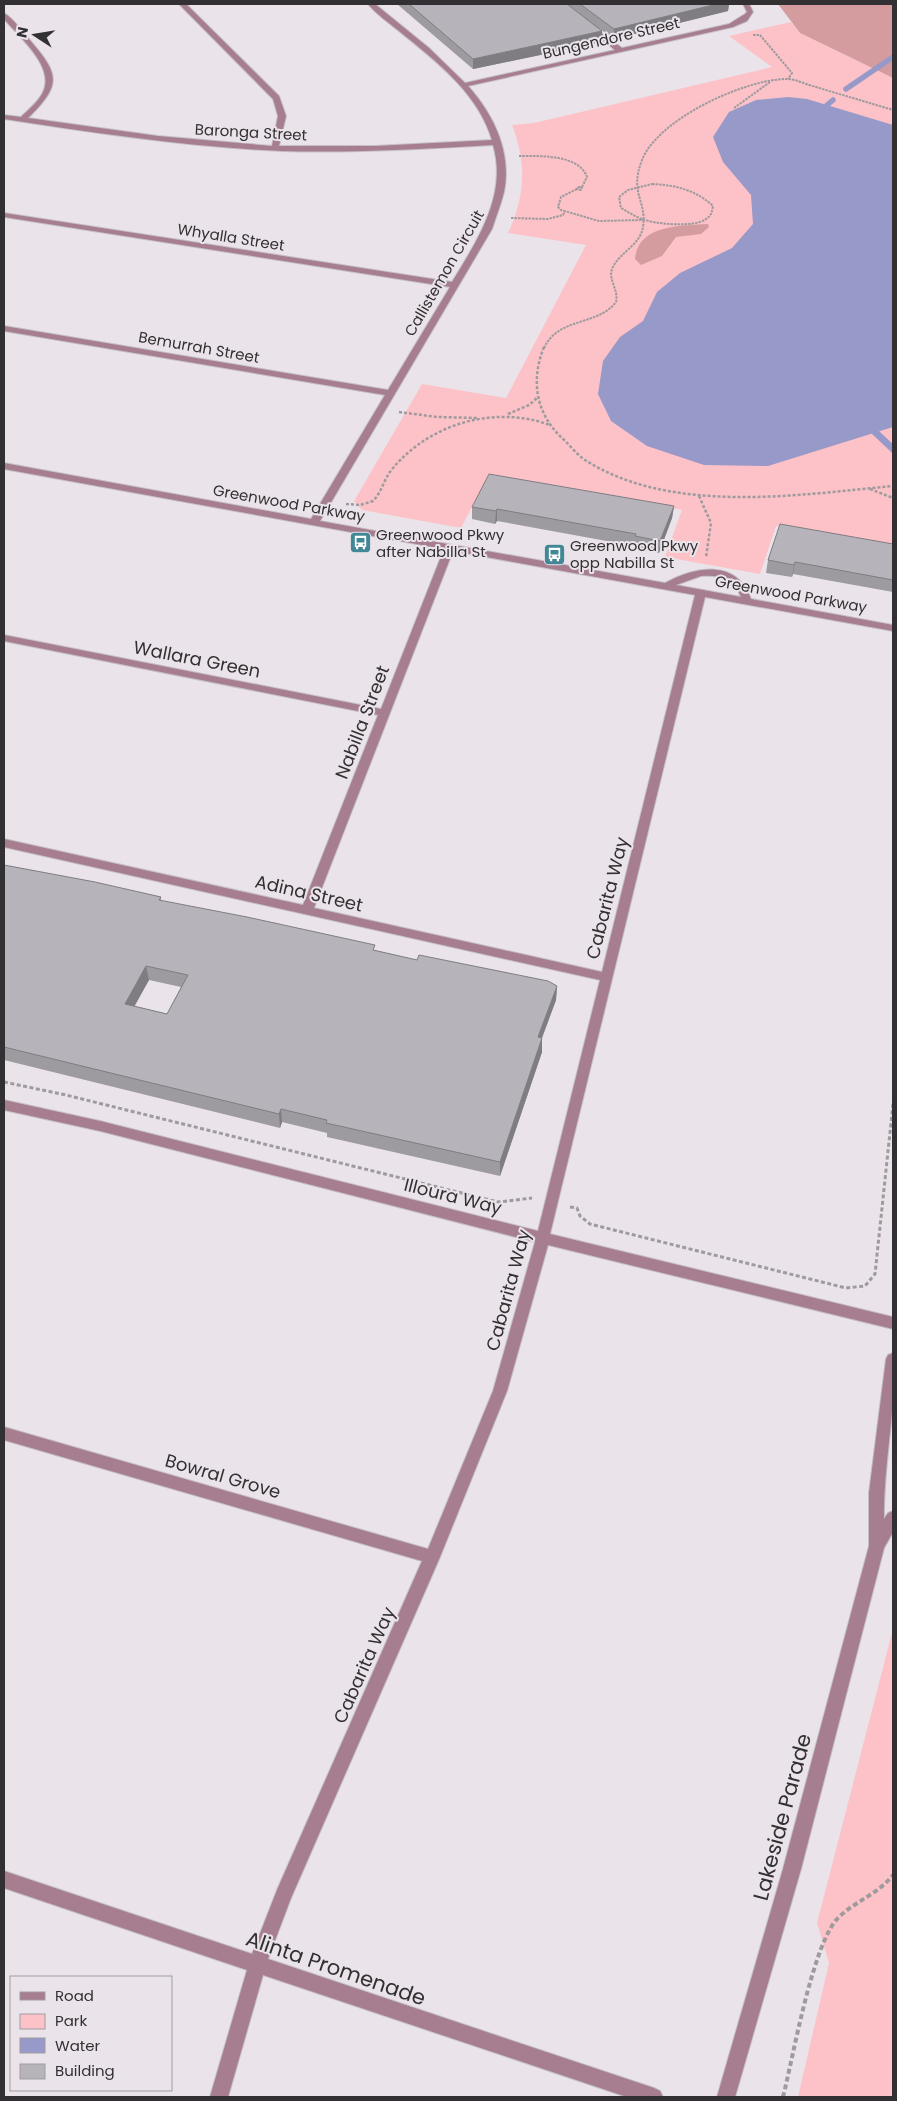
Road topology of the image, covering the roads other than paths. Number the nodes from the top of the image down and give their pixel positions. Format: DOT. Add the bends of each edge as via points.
graph roads {
  1 [pos="182,4"];
  2 [pos="371,4"];
  3 [pos="746,4"];
  4 [pos="4,15"];
  5 [pos="581,20"];
  6 [pos="621,50"];
  7 [pos="465,85"];
  8 [pos="4,117"];
  9 [pos="22,120"];
  10 [pos="498,142"];
  11 [pos="275,148"];
  12 [pos="4,215"];
  13 [pos="455,285"];
  14 [pos="4,328"];
  15 [pos="390,393"];
  16 [pos="4,466"];
  17 [pos="314,522"];
  18 [pos="450,547"];
  19 [pos="666,587"];
  20 [pos="701,593"];
  21 [pos="747,601"];
  22 [pos="893,628"];
  23 [pos="4,638"];
  24 [pos="384,713"];
  25 [pos="4,843"];
  26 [pos="307,910"];
  27 [pos="606,978"];
  28 [pos="4,1105"];
  29 [pos="542,1238"];
  30 [pos="893,1323"];
  31 [pos="893,1359"];
  32 [pos="4,1433"];
  33 [pos="893,1518"];
  34 [pos="877,1546"];
  35 [pos="432,1557"];
  36 [pos="4,1880"];
  37 [pos="258,1965"];
  38 [pos="219,2097"];
  39 [pos="654,2097"];
  40 [pos="726,2097"];
  1 -- 11 [label="street" via="276,98 282,116"];
  2 -- 7 [label="street, Callistemon Circuit"];
  3 -- 6 [label="street, Bungendore Street" via="750,12 737,24"];
  4 -- 9 [label="street" via="50,73 50,88"];
  5 -- 6 [label="street"];
  6 -- 7 [label="street, Bungendore Street"];
  7 -- 10 [label="street, Callistemon Circuit" via="485,111"];
  8 -- 9 [label="street, Baronga Street"];
  9 -- 11 [label="street, Baronga Street" via="157,140"];
  10 -- 11 [label="street, Baronga Street" via="402,148"];
  10 -- 13 [label="street, Callistemon Circuit" via="503,166 500,198 488,229"];
  12 -- 13 [label="street, Whyalla Street"];
  13 -- 15 [label="street, Callistemon Circuit"];
  14 -- 15 [label="street, Bemurrah Street"];
  15 -- 17 [label="street, Callistemon Circuit"];
  16 -- 17 [label="street, Greenwood Parkway"];
  17 -- 18 [label="street, Greenwood Parkway"];
  18 -- 19 [label="street, Greenwood Parkway"];
  18 -- 24 [label="street, Nabilla Street"];
  19 -- 20 [label="street, Greenwood Parkway"];
  19 -- 21 [label="street" via="688,575 714,572 734,579 745,592"];
  20 -- 21 [label="street, Greenwood Parkway"];
  20 -- 27 [label="street, Cabarita Way"];
  21 -- 22 [label="street, Greenwood Parkway"];
  23 -- 24 [label="street, Wallara Green"];
  24 -- 26 [label="street, Nabilla Street"];
  25 -- 26 [label="street, Adina Street"];
  26 -- 27 [label="street, Adina Street"];
  27 -- 29 [label="street, Cabarita Way"];
  28 -- 29 [label="street, Illoura Way" via="100,1126"];
  29 -- 30 [label="street, Illoura Way"];
  29 -- 35 [label="street, Cabarita Way" via="500,1391"];
  31 -- 34 [label="street, Lakeside Parade" via="876,1493"];
  32 -- 35 [label="street, Bowral Grove"];
  33 -- 34 [label="street, Lakeside Parade"];
  34 -- 40 [label="street, Lakeside Parade" via="792,1869"];
  35 -- 37 [label="street, Cabarita Way" via="283,1896"];
  36 -- 37 [label="street, Alinta Promenade"];
  37 -- 38 [label="street, Cabarita Way"];
  37 -- 39 [label="street, Alinta Promenade"];
}
